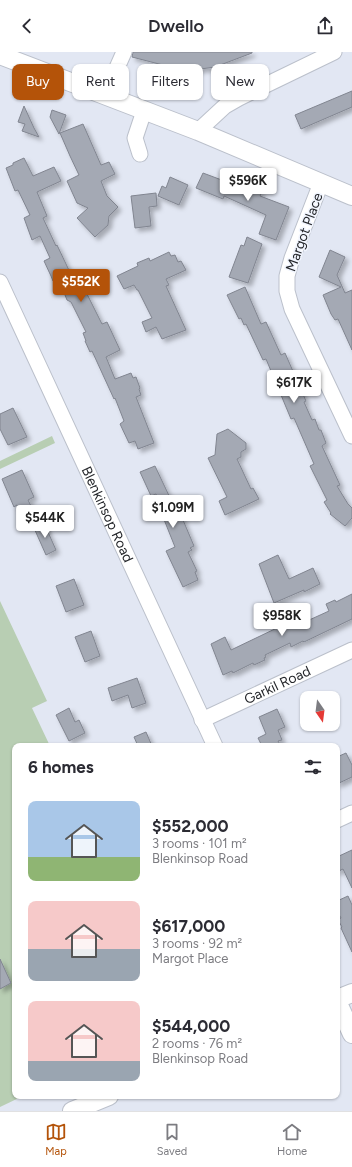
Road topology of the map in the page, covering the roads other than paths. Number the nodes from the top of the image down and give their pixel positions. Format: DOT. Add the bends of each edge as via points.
graph roads {
  1 [pos="124,52"];
  2 [pos="334,52"];
  3 [pos="0,55"];
  4 [pos="119,64"];
  5 [pos="72,83"];
  6 [pos="115,100"];
  7 [pos="144,111"];
  8 [pos="198,132"];
  9 [pos="140,154"];
  10 [pos="321,183"];
  11 [pos="352,196"];
  12 [pos="0,282"];
  13 [pos="352,436"];
  14 [pos="352,650"];
  15 [pos="202,720"];
  16 [pos="214,743"];
  17 [pos="352,813"];
  18 [pos="340,819"];
  19 [pos="352,993"];
  20 [pos="340,999"];
  21 [pos="340,1007"];
  22 [pos="352,1034"];
  23 [pos="102,1099"];
  24 [pos="72,1111"];
  1 -- 4 [label="street"];
  2 -- 8 [label="street" via="239,98 226,106"];
  3 -- 5 [label="main road"];
  6 -- 7 [label="main road"];
  7 -- 8 [label="main road"];
  7 -- 9 [label="street" via="135,138"];
  8 -- 10 [label="main road"];
  10 -- 11 [label="main road"];
  10 -- 13 [label="street, Margot Place" via="292,258 287,276 287,291 292,309"];
  12 -- 15 [label="street, Blenkinsop Road"];
  14 -- 15 [label="street, Garkil Road"];
  15 -- 16 [label="street, Blenkinsop Road"];
  17 -- 18 [label="street"];
  19 -- 20 [label="main road"];
  21 -- 22 [label="main road"];
  23 -- 24 [label="main road"];
}
